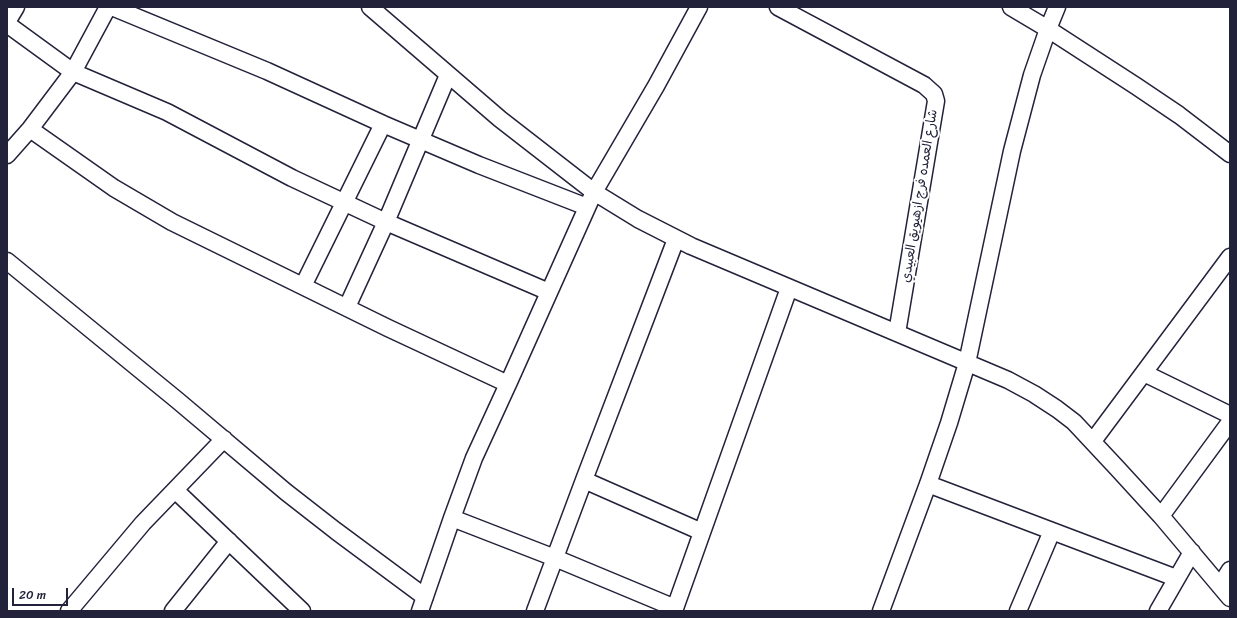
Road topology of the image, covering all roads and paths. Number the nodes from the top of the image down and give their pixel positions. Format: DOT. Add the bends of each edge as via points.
graph roads {
  1 [pos="16,7"];
  2 [pos="108,7"];
  3 [pos="112,7"];
  4 [pos="370,7"];
  5 [pos="698,7"];
  6 [pos="778,7"];
  7 [pos="1011,7"];
  8 [pos="1057,7"];
  9 [pos="7,23"];
  10 [pos="1048,28"];
  11 [pos="73,72"];
  12 [pos="448,74"];
  13 [pos="383,124"];
  14 [pos="30,129"];
  15 [pos="421,140"];
  16 [pos="1230,154"];
  17 [pos="7,155"];
  18 [pos="594,192"];
  19 [pos="345,202"];
  20 [pos="587,207"];
  21 [pos="386,222"];
  22 [pos="676,239"];
  23 [pos="1230,257"];
  24 [pos="7,261"];
  25 [pos="303,286"];
  26 [pos="790,288"];
  27 [pos="549,292"];
  28 [pos="347,307"];
  29 [pos="897,333"];
  30 [pos="967,363"];
  31 [pos="1144,373"];
  32 [pos="508,384"];
  33 [pos="1230,415"];
  34 [pos="1230,422"];
  35 [pos="224,439"];
  36 [pos="1093,441"];
  37 [pos="584,480"];
  38 [pos="928,484"];
  39 [pos="175,490"];
  40 [pos="1161,516"];
  41 [pos="452,518"];
  42 [pos="1052,531"];
  43 [pos="702,532"];
  44 [pos="229,541"];
  45 [pos="1192,552"];
  46 [pos="555,558"];
  47 [pos="1230,570"];
  48 [pos="1176,578"];
  49 [pos="1225,592"];
  50 [pos="423,604"];
  51 [pos="675,609"];
  52 [pos="884,610"];
  53 [pos="69,611"];
  54 [pos="173,611"];
  55 [pos="302,611"];
  56 [pos="535,611"];
  57 [pos="1018,611"];
  58 [pos="1158,611"];
  1 -- 9 [label="street"];
  2 -- 11 [label="street"];
  3 -- 13 [label="street" via="267,71"];
  4 -- 12 [label="street"];
  5 -- 18 [label="street" via="656,86"];
  6 -- 29 [label="street, شارع العمده فرج ازهيويق العبيدي" via="924,86 934,94 936,100"];
  7 -- 10 [label="street"];
  8 -- 10 [label="street"];
  9 -- 11 [label="street"];
  10 -- 16 [label="street" via="1142,90"];
  10 -- 30 [label="street" via="1032,74 1012,151"];
  11 -- 14 [label="street"];
  11 -- 19 [label="street" via="167,112 292,178"];
  12 -- 15 [label="street"];
  12 -- 18 [label="street" via="500,119"];
  13 -- 15 [label="street"];
  13 -- 19 [label="street"];
  14 -- 17 [label="street"];
  14 -- 25 [label="street" via="114,188 172,222"];
  15 -- 20 [label="street"];
  15 -- 21 [label="street"];
  18 -- 20 [label="street"];
  18 -- 22 [label="street"];
  19 -- 21 [label="street"];
  19 -- 25 [label="street"];
  20 -- 27 [label="street"];
  21 -- 27 [label="street"];
  21 -- 28 [label="street"];
  22 -- 26 [label="street"];
  22 -- 37 [label="street"];
  23 -- 31 [label="street"];
  24 -- 35 [label="street"];
  25 -- 28 [label="street"];
  26 -- 29 [label="street"];
  26 -- 43 [label="street"];
  27 -- 32 [label="street"];
  28 -- 32 [label="street"];
  29 -- 30 [label="street"];
  30 -- 36 [label="street" via="1034,394 1074,422"];
  30 -- 38 [label="street"];
  31 -- 33 [label="street"];
  31 -- 36 [label="street"];
  32 -- 41 [label="street" via="474,458"];
  34 -- 40 [label="street"];
  35 -- 39 [label="street"];
  35 -- 50 [label="street"];
  36 -- 40 [label="street"];
  37 -- 43 [label="street"];
  37 -- 46 [label="street"];
  38 -- 42 [label="street"];
  38 -- 52 [label="street"];
  39 -- 44 [label="street"];
  39 -- 53 [label="street"];
  40 -- 45 [label="street"];
  41 -- 46 [label="street"];
  41 -- 50 [label="street"];
  42 -- 48 [label="street"];
  42 -- 57 [label="street"];
  43 -- 51 [label="street"];
  44 -- 54 [label="street"];
  44 -- 55 [label="street"];
  45 -- 48 [label="street"];
  45 -- 49 [label="street"];
  46 -- 51 [label="street"];
  46 -- 56 [label="street"];
  47 -- 49 [label="street"];
  48 -- 58 [label="street"];
}
